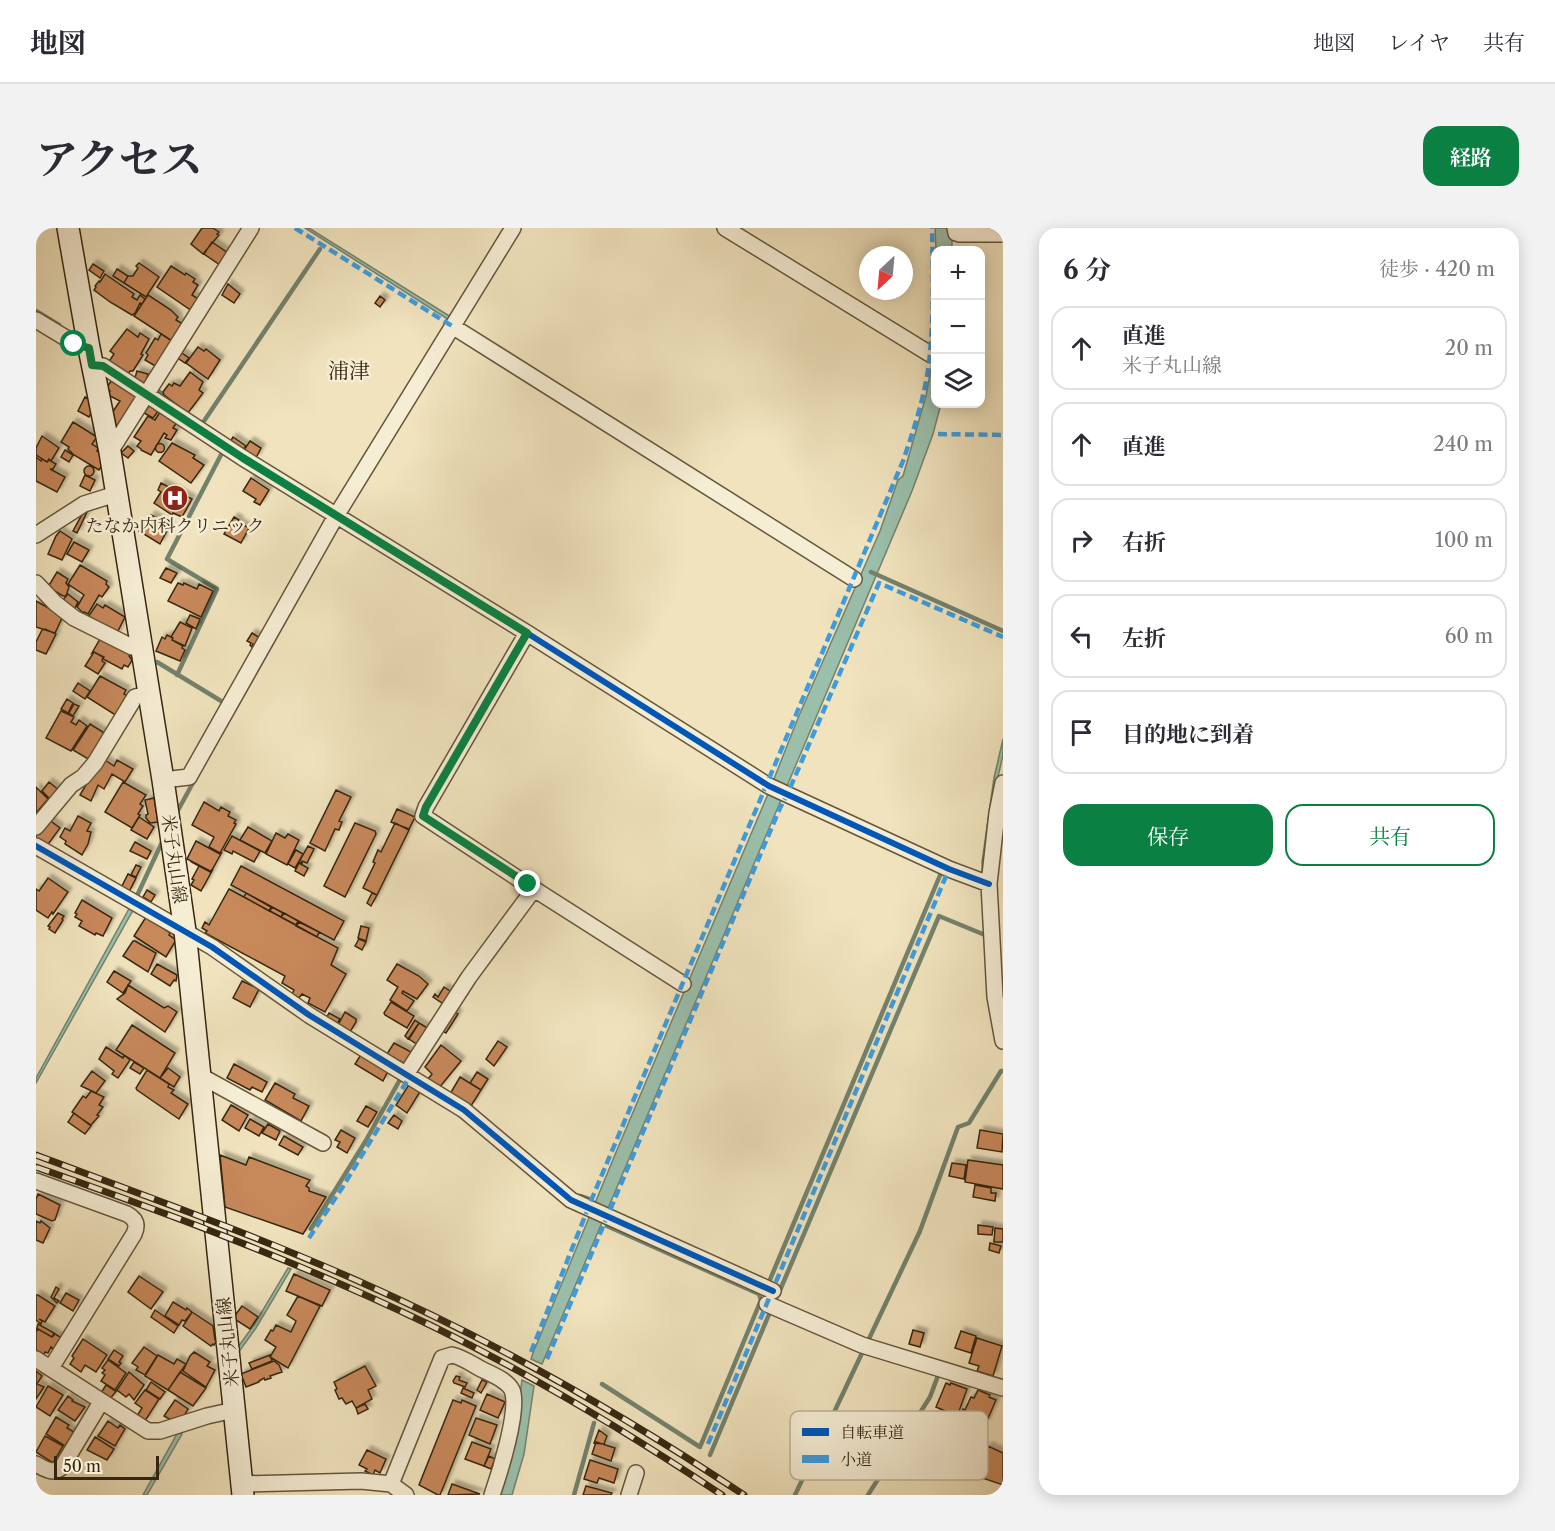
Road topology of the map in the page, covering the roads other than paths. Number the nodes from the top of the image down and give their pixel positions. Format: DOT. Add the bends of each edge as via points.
graph roads {
  1 [pos="68,228"];
  2 [pos="251,228"];
  3 [pos="513,228"];
  4 [pos="725,228"];
  5 [pos="955,228"];
  6 [pos="1003,234"];
  7 [pos="36,320"];
  8 [pos="452,326"];
  9 [pos="930,354"];
  10 [pos="90,356"];
  11 [pos="147,394"];
  12 [pos="110,452"];
  13 [pos="116,494"];
  14 [pos="336,516"];
  15 [pos="36,536"];
  16 [pos="854,579"];
  17 [pos="36,582"];
  18 [pos="527,633"];
  19 [pos="140,646"];
  20 [pos="148,694"];
  21 [pos="163,780"];
  22 [pos="1003,783"];
  23 [pos="36,827"];
  24 [pos="36,846"];
  25 [pos="985,882"];
  26 [pos="534,889"];
  27 [pos="185,931"];
  28 [pos="683,984"];
  29 [pos="1003,1041"];
  30 [pos="407,1073"];
  31 [pos="199,1075"];
  32 [pos="323,1143"];
  33 [pos="36,1181"];
  34 [pos="36,1359"];
  35 [pos="51,1368"];
  36 [pos="1003,1388"];
  37 [pos="101,1402"];
  38 [pos="234,1410"];
  39 [pos="36,1464"];
  40 [pos="636,1473"];
  41 [pos="391,1484"];
  42 [pos="242,1490"];
  43 [pos="406,1495"];
  44 [pos="492,1495"];
  45 [pos="629,1495"];
  1 -- 10 [label="main road, 米子丸山線"];
  2 -- 11 [label="street"];
  3 -- 8 [label="street"];
  4 -- 9 [label="street"];
  5 -- 6 [label="street" via="959,234"];
  7 -- 10 [label="street"];
  8 -- 14 [label="street"];
  8 -- 16 [label="street"];
  10 -- 11 [label="street"];
  10 -- 12 [label="main road, 米子丸山線"];
  11 -- 12 [label="street"];
  11 -- 14 [label="street"];
  12 -- 13 [label="main road, 米子丸山線"];
  13 -- 15 [label="street" via="84,504"];
  13 -- 19 [label="main road, 米子丸山線"];
  14 -- 18 [label="street"];
  14 -- 21 [label="street" via="189,777"];
  17 -- 19 [label="street" via="74,618 132,647"];
  18 -- 25 [label="street" via="769,786"];
  18 -- 26 [label="street" via="423,816"];
  19 -- 20 [label="main road, 米子丸山線"];
  20 -- 21 [label="main road, 米子丸山線"];
  20 -- 23 [label="street" via="135,697 95,763"];
  21 -- 27 [label="main road, 米子丸山線"];
  22 -- 25 [label="street"];
  24 -- 27 [label="street"];
  25 -- 29 [label="street"];
  26 -- 28 [label="street"];
  26 -- 30 [label="street"];
  27 -- 30 [label="street" via="309,1015"];
  27 -- 31 [label="main road, 米子丸山線"];
  30 -- 36 [label="street" via="464,1110 566,1196 862,1345"];
  31 -- 32 [label="street"];
  31 -- 38 [label="main road, 米子丸山線"];
  33 -- 35 [label="street" via="127,1214 136,1226"];
  34 -- 35 [label="street"];
  35 -- 37 [label="street"];
  37 -- 38 [label="street" via="153,1432"];
  37 -- 39 [label="street" via="62,1467 50,1471"];
  38 -- 42 [label="main road, 米子丸山線"];
  40 -- 45 [label="street"];
  41 -- 42 [label="street" via="361,1481"];
  41 -- 43 [label="street"];
  41 -- 44 [label="street" via="442,1358 452,1355 496,1377 512,1390 506,1450"];
}
